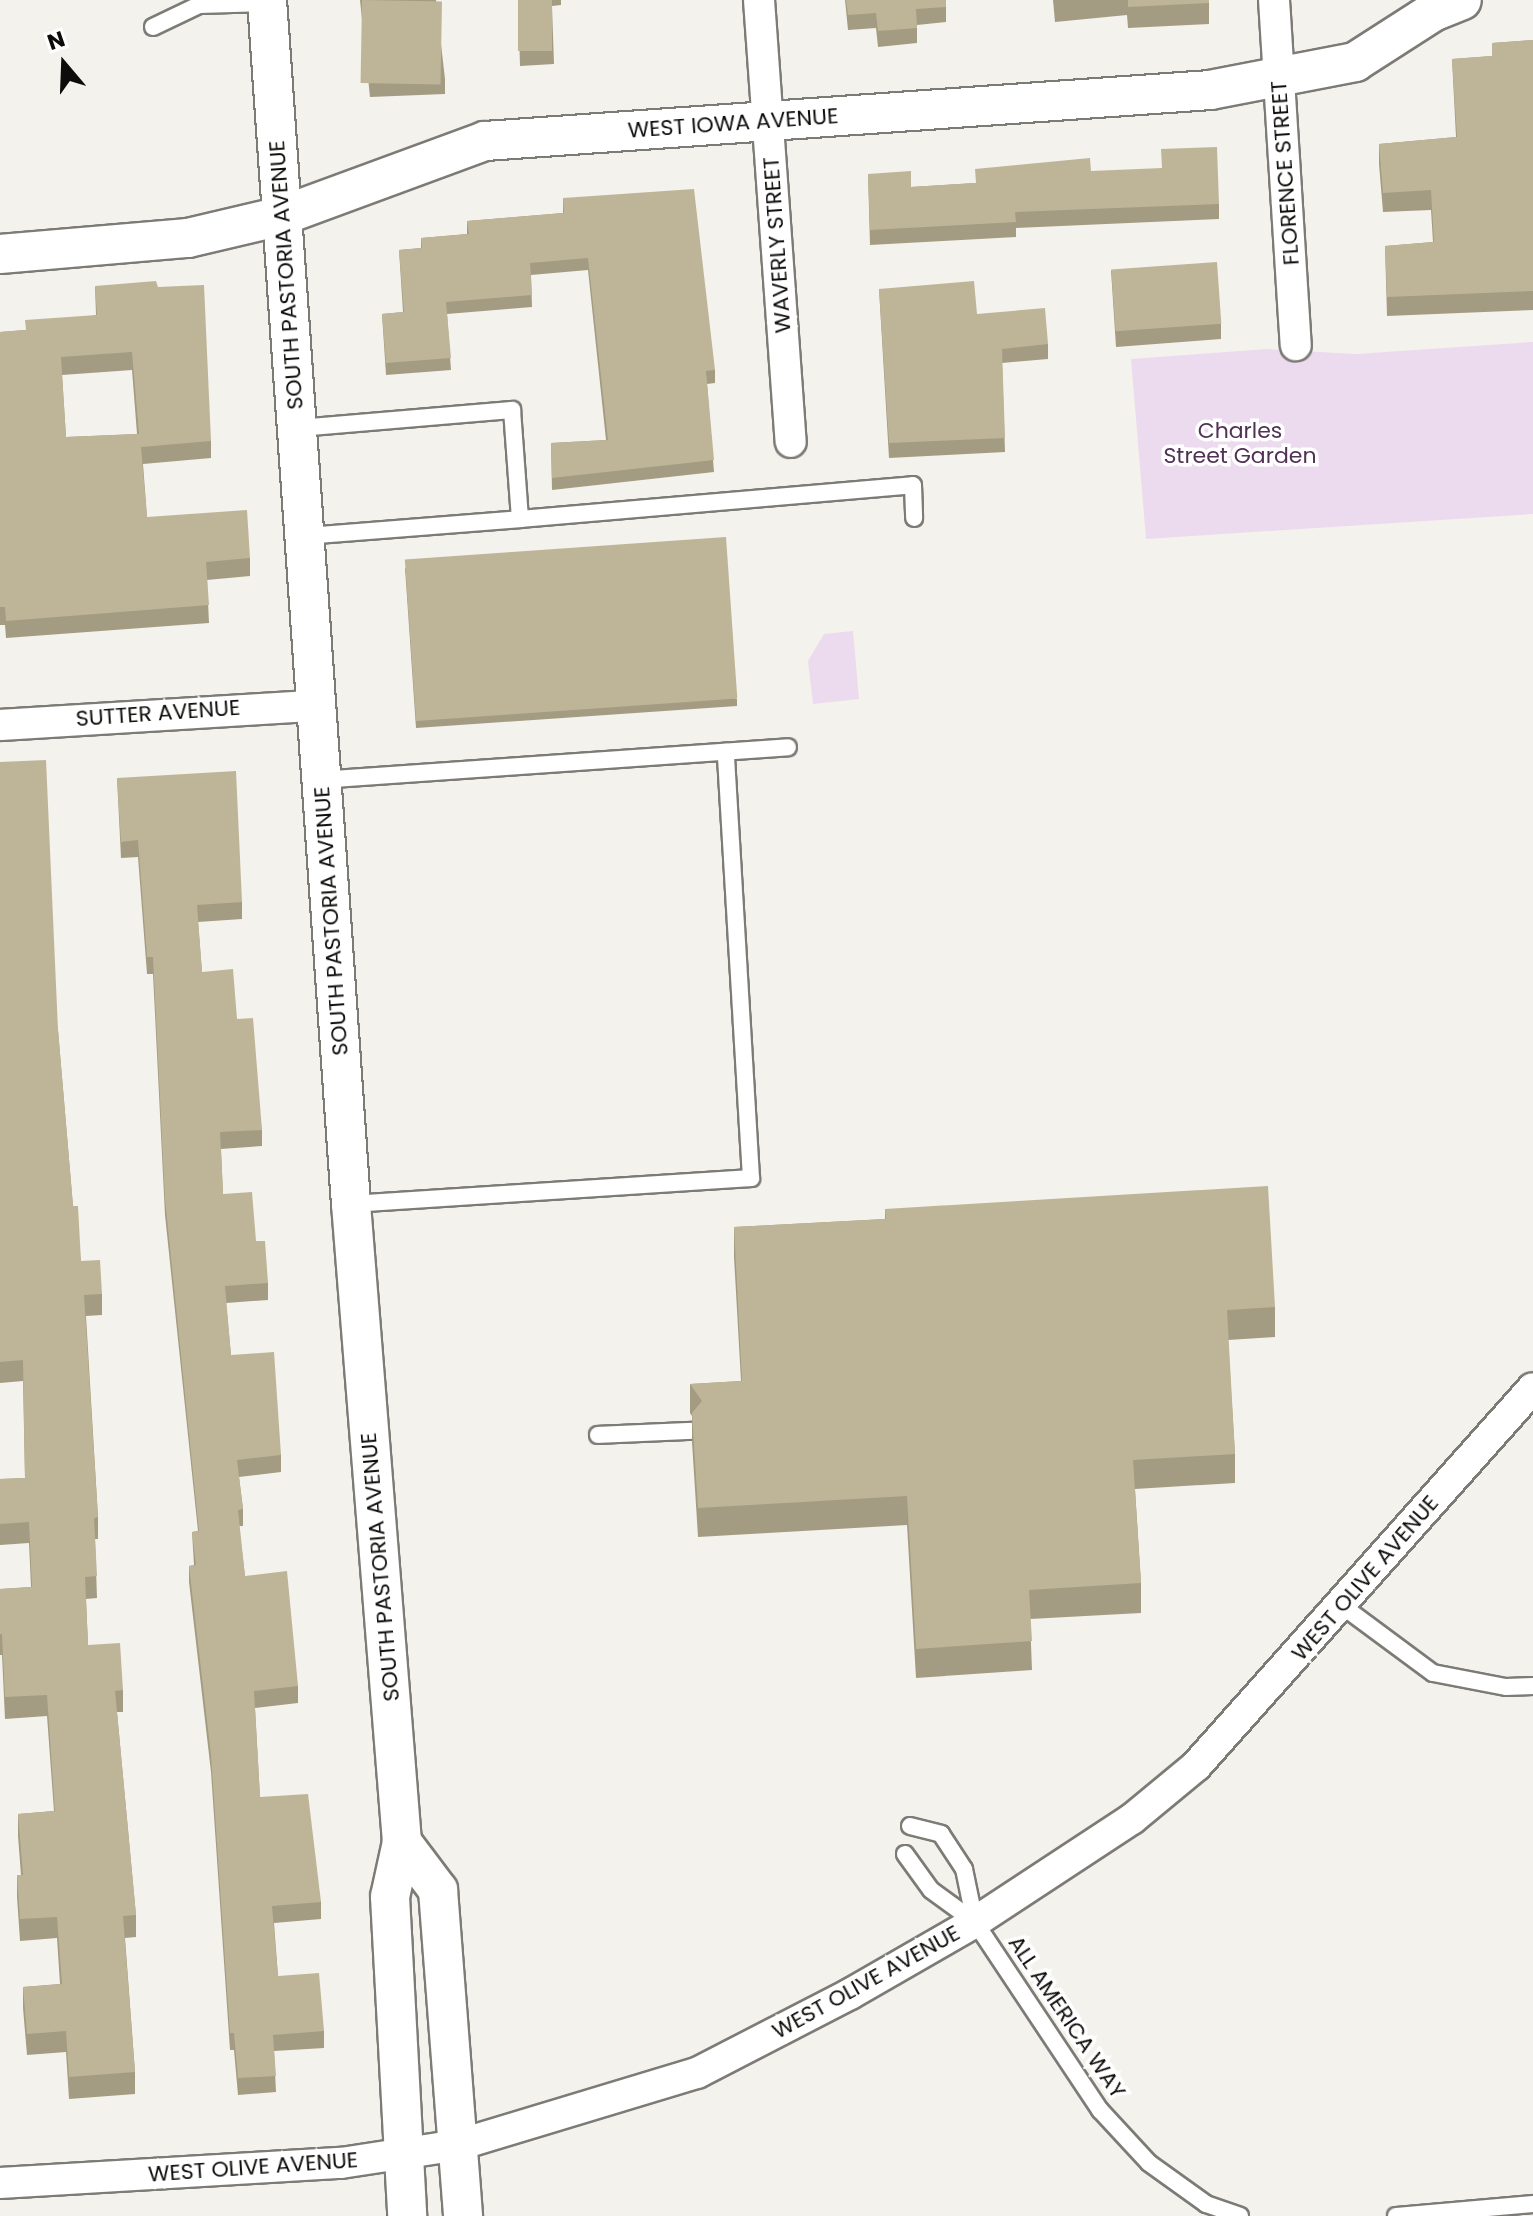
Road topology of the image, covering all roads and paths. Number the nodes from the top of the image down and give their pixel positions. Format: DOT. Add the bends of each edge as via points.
graph roads {
  1 [pos="759,0"];
  2 [pos="1274,0"];
  3 [pos="1462,0"];
  4 [pos="267,1"];
  5 [pos="153,27"];
  6 [pos="1279,78"];
  7 [pos="768,120"];
  8 [pos="281,216"];
  9 [pos="0,254"];
  10 [pos="1296,345"];
  11 [pos="298,428"];
  12 [pos="791,442"];
  13 [pos="914,518"];
  14 [pos="520,519"];
  15 [pos="306,536"];
  16 [pos="315,706"];
  17 [pos="0,725"];
  18 [pos="788,747"];
  19 [pos="726,752"];
  20 [pos="320,780"];
  21 [pos="351,1204"];
  22 [pos="1533,1388"];
  23 [pos="691,1431"];
  24 [pos="598,1435"];
  25 [pos="1341,1605"];
  26 [pos="1533,1686"];
  27 [pos="910,1826"];
  28 [pos="402,1842"];
  29 [pos="905,1854"];
  30 [pos="975,1922"];
  31 [pos="458,2145"];
  32 [pos="403,2156"];
  33 [pos="0,2183"];
  34 [pos="1533,2204"];
  35 [pos="407,2216"];
  36 [pos="463,2216"];
  37 [pos="1240,2216"];
  38 [pos="1396,2216"];
  1 -- 7 [label="street, WAVERLY STREET"];
  2 -- 6 [label="street, FLORENCE STREET"];
  3 -- 6 [label="street, WEST IOWA AVENUE" via="1433,12 1355,62"];
  4 -- 5 [label="lane" via="199,5"];
  4 -- 8 [label="street, SOUTH PASTORIA AVENUE"];
  6 -- 7 [label="street, WEST IOWA AVENUE" via="1210,90"];
  6 -- 10 [label="street, FLORENCE STREET"];
  7 -- 8 [label="street, WEST IOWA AVENUE" via="485,141"];
  7 -- 12 [label="street, WAVERLY STREET"];
  8 -- 9 [label="street, WEST IOWA AVENUE" via="188,238"];
  8 -- 11 [label="street, SOUTH PASTORIA AVENUE"];
  11 -- 14 [label="lane" via="512,410"];
  11 -- 15 [label="street, SOUTH PASTORIA AVENUE"];
  13 -- 14 [label="lane" via="913,485"];
  14 -- 15 [label="lane"];
  15 -- 16 [label="street, SOUTH PASTORIA AVENUE"];
  16 -- 17 [label="street, SUTTER AVENUE"];
  16 -- 20 [label="street, SOUTH PASTORIA AVENUE"];
  18 -- 19 [label="lane"];
  19 -- 20 [label="lane"];
  19 -- 21 [label="lane" via="751,1178"];
  20 -- 21 [label="street, SOUTH PASTORIA AVENUE"];
  21 -- 28 [label="street, SOUTH PASTORIA AVENUE"];
  22 -- 25 [label="street, WEST OLIVE AVENUE"];
  23 -- 24 [label="lane"];
  25 -- 26 [label="lane" via="1433,1673 1506,1687"];
  25 -- 30 [label="street, WEST OLIVE AVENUE" via="1196,1766 1132,1819"];
  27 -- 30 [label="lane" via="941,1834 964,1869"];
  28 -- 31 [label="street" via="438,1890"];
  28 -- 32 [label="street, SOUTH PASTORIA AVENUE" via="390,1897"];
  29 -- 30 [label="lane" via="931,1890"];
  30 -- 31 [label="street, WEST OLIVE AVENUE" via="697,2073"];
  30 -- 37 [label="lane, ALL AMERICA WAY" via="1100,2110 1160,2174 1206,2204"];
  31 -- 32 [label="street, WEST OLIVE AVENUE"];
  31 -- 36 [label="street"];
  32 -- 33 [label="street, WEST OLIVE AVENUE"];
  32 -- 35 [label="street, SOUTH PASTORIA AVENUE"];
  34 -- 38 [label="lane"];
}
